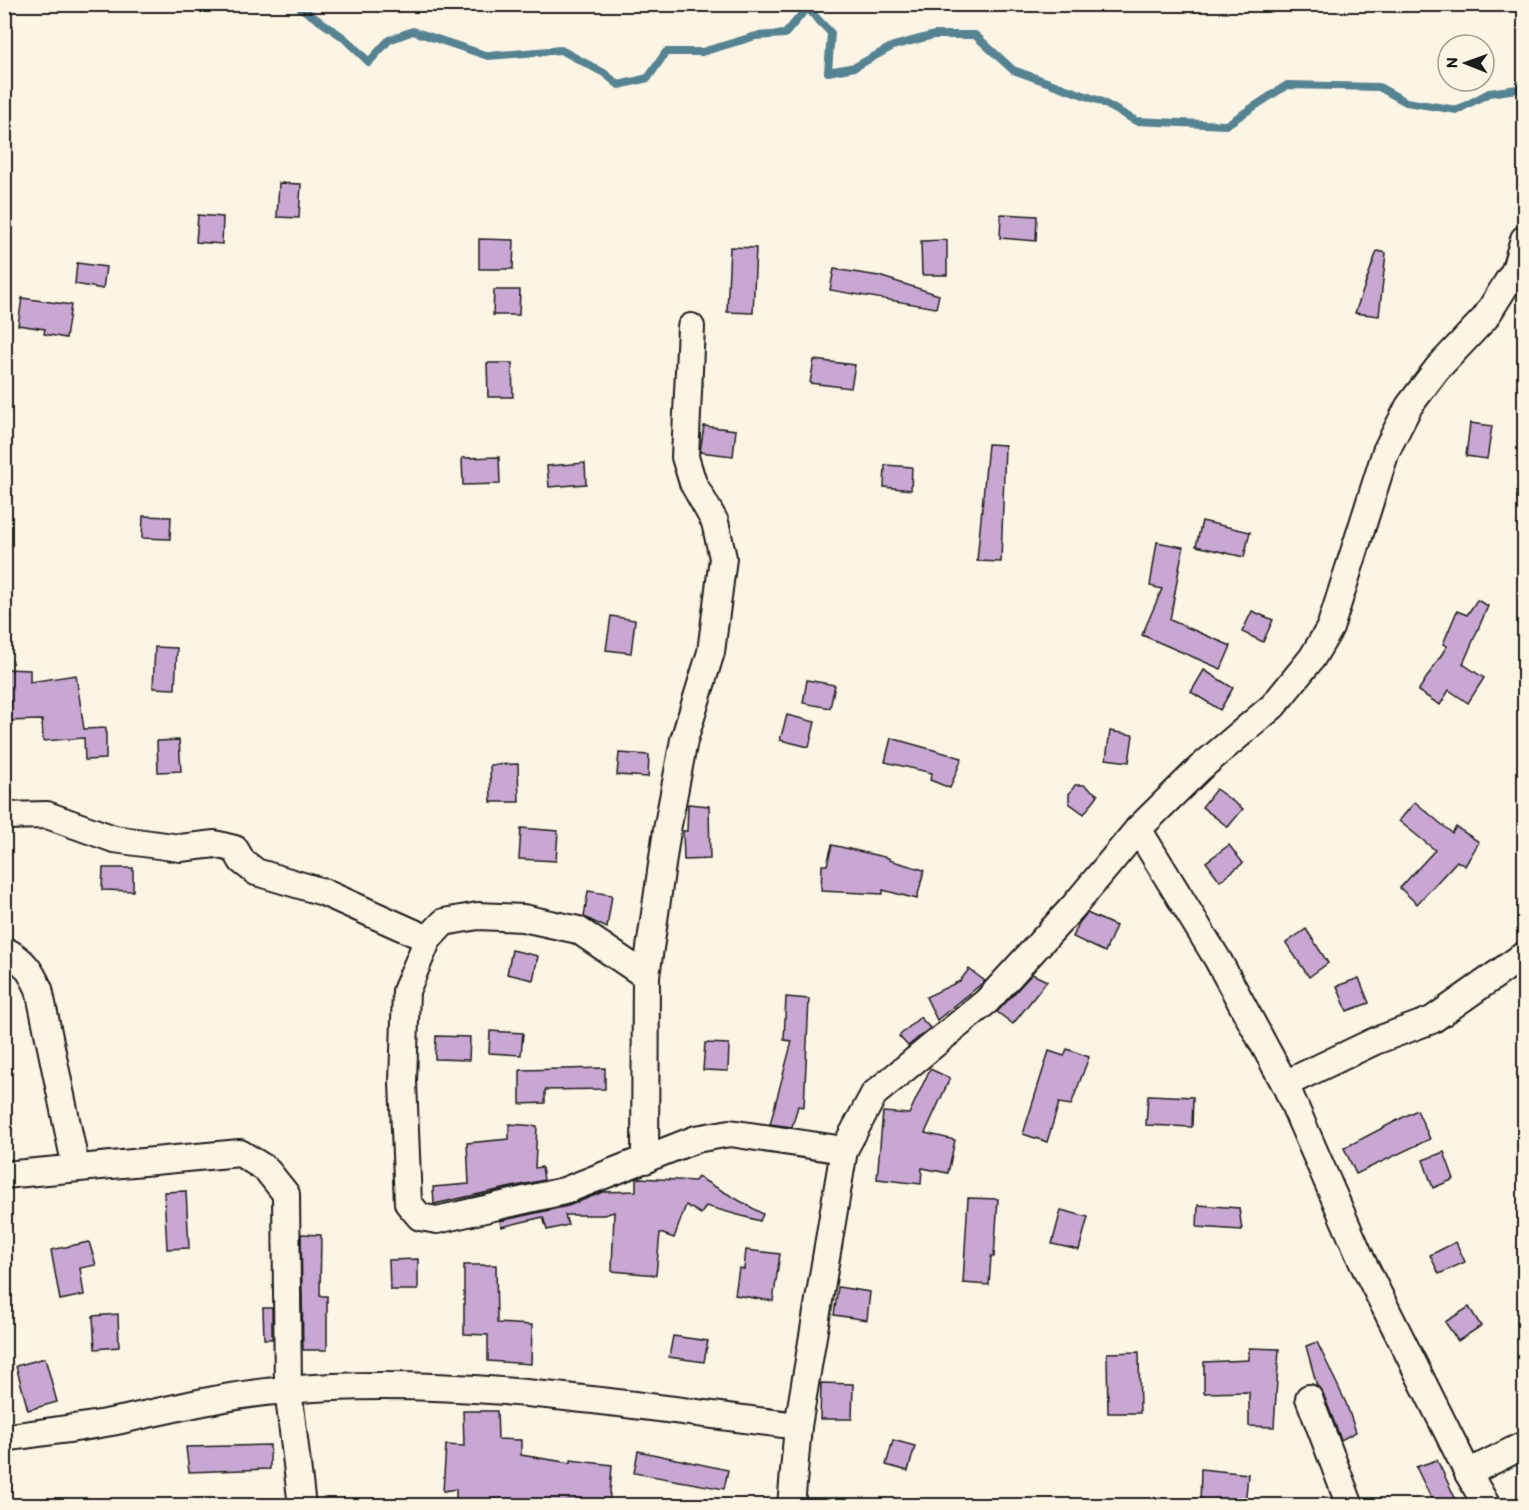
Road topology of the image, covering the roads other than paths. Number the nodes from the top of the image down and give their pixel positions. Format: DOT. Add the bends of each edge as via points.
graph roads {
  1 [pos="1524,239"];
  2 [pos="691,327"];
  3 [pos="4,816"];
  4 [pos="1138,829"];
  5 [pos="428,939"];
  6 [pos="4,950"];
  7 [pos="1524,955"];
  8 [pos="646,976"];
  9 [pos="1285,1084"];
  10 [pos="844,1150"];
  11 [pos="645,1160"];
  12 [pos="76,1168"];
  13 [pos="4,1175"];
  14 [pos="288,1389"];
  15 [pos="1309,1398"];
  16 [pos="798,1426"];
  17 [pos="4,1438"];
  18 [pos="1524,1445"];
  19 [pos="1468,1473"];
  20 [pos="302,1506"];
  21 [pos="791,1506"];
  22 [pos="1350,1506"];
  23 [pos="1487,1506"];
  1 -- 4 [label="street" via="1515,270 1485,318 1409,406 1386,452 1330,628 1312,658 1273,706 1200,768"];
  2 -- 8 [label="street" via="685,457 693,483 715,522 723,558 711,652 684,740 667,830"];
  3 -- 5 [label="street" via="47,815 114,839 180,848 215,844 235,849 256,872 323,892"];
  4 -- 9 [label="street" via="1218,960"];
  4 -- 10 [label="street" via="987,1001 874,1094"];
  5 -- 8 [label="street" via="444,922 478,916 523,918 578,930"];
  5 -- 11 [label="street" via="406,991 403,1082 408,1203 420,1217 437,1221 564,1191"];
  6 -- 12 [label="street" via="31,970 39,989"];
  7 -- 9 [label="street" via="1432,1020 1375,1041"];
  8 -- 11 [label="street"];
  9 -- 19 [label="street" via="1362,1261"];
  10 -- 11 [label="street" via="730,1133 696,1139"];
  10 -- 16 [label="street"];
  12 -- 13 [label="street"];
  12 -- 14 [label="street" via="240,1153 266,1169 286,1194"];
  14 -- 16 [label="street" via="428,1386"];
  14 -- 17 [label="street"];
  14 -- 20 [label="street"];
  15 -- 22 [label="street"];
  16 -- 21 [label="street"];
  18 -- 19 [label="street"];
  19 -- 23 [label="street"];
}
